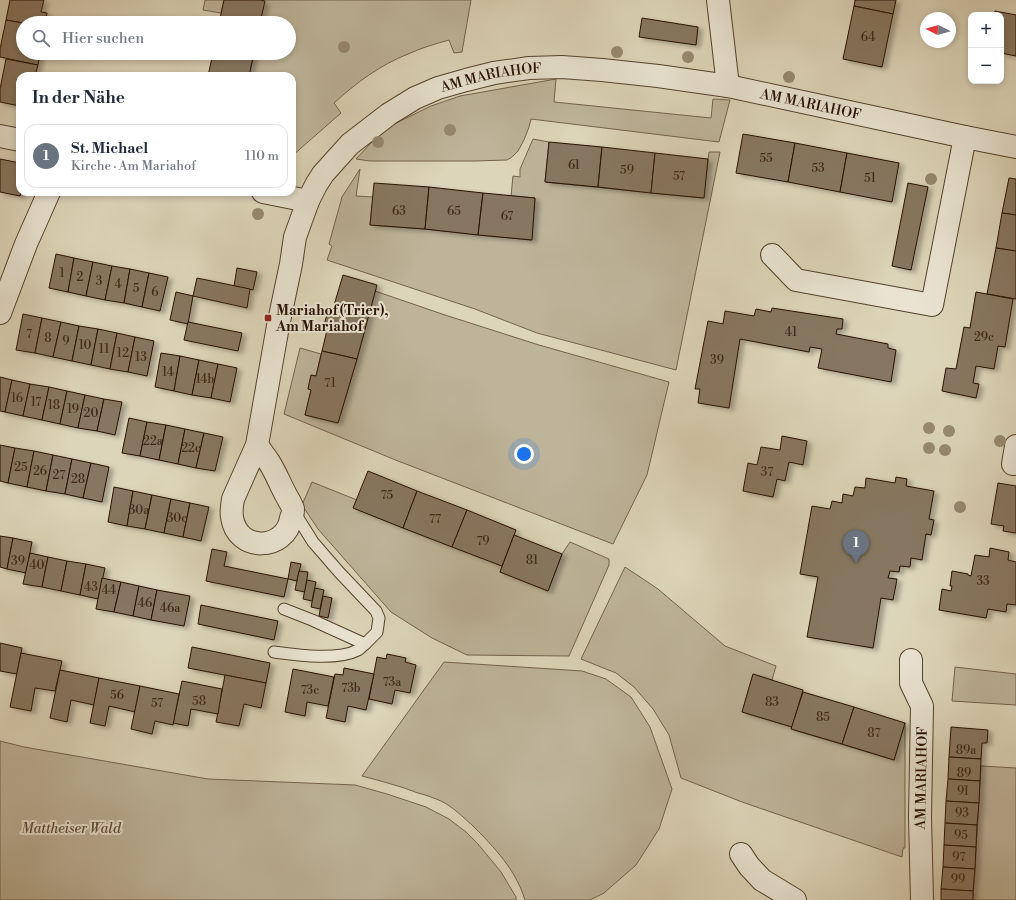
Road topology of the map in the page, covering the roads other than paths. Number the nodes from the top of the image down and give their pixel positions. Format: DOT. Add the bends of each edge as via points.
graph roads {
  1 [pos="718,0"];
  2 [pos="728,86"];
  3 [pos="0,136"];
  4 [pos="965,137"];
  5 [pos="16,139"];
  6 [pos="1016,146"];
  7 [pos="47,196"];
  8 [pos="283,196"];
  9 [pos="308,201"];
  10 [pos="772,255"];
  11 [pos="0,313"];
  12 [pos="257,445"];
  13 [pos="1016,446"];
  14 [pos="1016,464"];
  15 [pos="293,509"];
  16 [pos="284,609"];
  17 [pos="364,644"];
  18 [pos="274,652"];
  19 [pos="911,660"];
  20 [pos="741,854"];
  21 [pos="795,900"];
  22 [pos="922,900"];
  1 -- 2 [label="street"];
  2 -- 4 [label="street, AM MARIAHOF"];
  2 -- 9 [label="street, AM MARIAHOF" via="562,67 529,68 466,80 415,98 368,130 350,144 327,169"];
  3 -- 5 [label="street"];
  4 -- 6 [label="street, AM MARIAHOF"];
  4 -- 10 [label="street" via="932,305 796,280"];
  7 -- 11 [label="street"];
  8 -- 9 [label="street"];
  9 -- 12 [label="street, AM MARIAHOF" via="295,237"];
  12 -- 15 [label="street" via="270,463"];
  12 -- 15 [label="street, AM MARIAHOF" via="233,499 232,518 236,528 247,541 258,544 274,541 286,531 291,522"];
  13 -- 14 [label="street" via="1013,464"];
  15 -- 17 [label="lane" via="313,542 376,611 378,632"];
  16 -- 17 [label="lane"];
  17 -- 18 [label="lane" via="359,650 339,656"];
  19 -- 22 [label="street, AM MARIAHOF" via="910,682 922,706"];
  20 -- 21 [label="street" via="762,880"];
}
